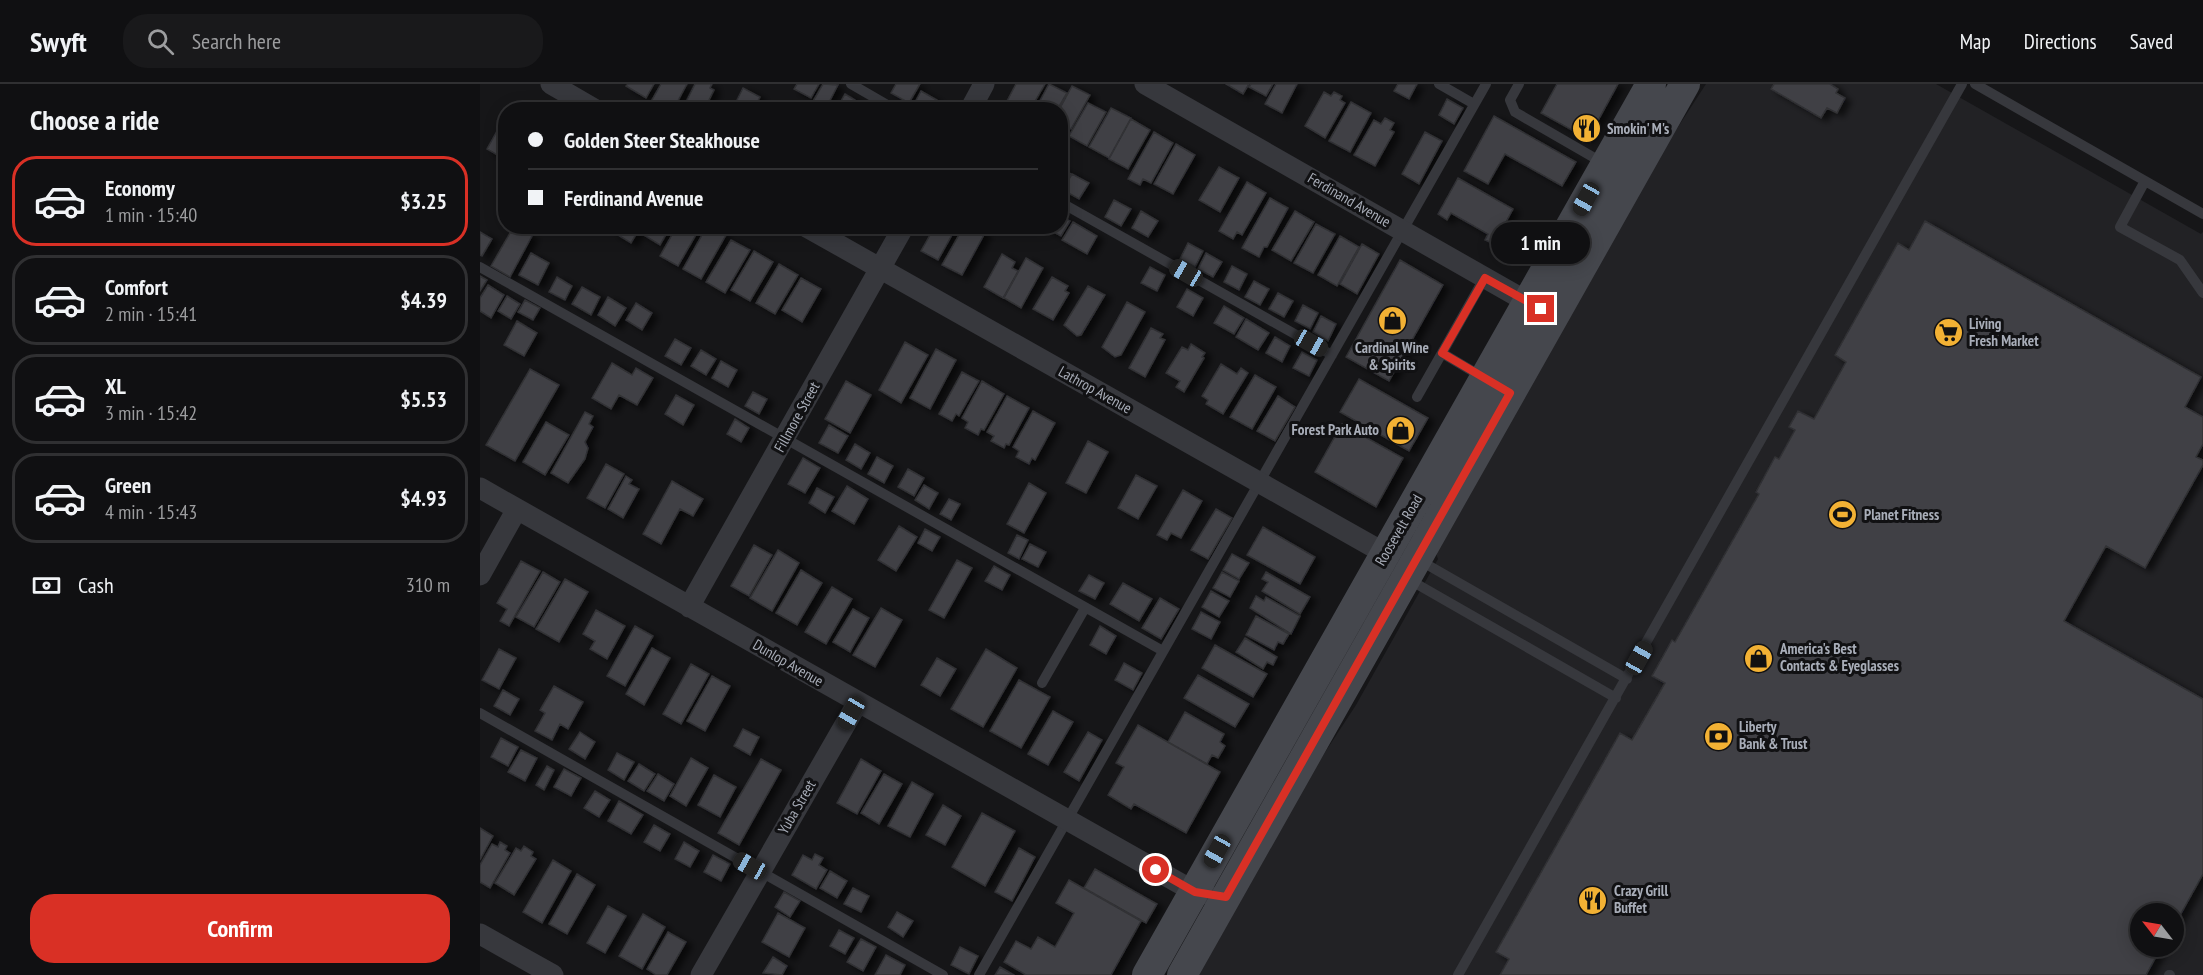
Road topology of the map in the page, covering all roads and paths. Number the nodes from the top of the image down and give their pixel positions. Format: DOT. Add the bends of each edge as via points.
graph roads {
  1 [pos="551,84"];
  2 [pos="851,84"];
  3 [pos="984,84"];
  4 [pos="1145,84"];
  5 [pos="1439,84"];
  6 [pos="1486,84"];
  7 [pos="1519,84"];
  8 [pos="1651,84"];
  9 [pos="1685,84"];
  10 [pos="1962,84"];
  11 [pos="1975,84"];
  12 [pos="583,102"];
  13 [pos="882,102"];
  14 [pos="974,102"];
  15 [pos="1474,104"];
  16 [pos="1618,172"];
  17 [pos="2145,181"];
  18 [pos="1068,206"];
  19 [pos="2203,214"];
  20 [pos="1402,231"];
  21 [pos="819,234"];
  22 [pos="900,234"];
  23 [pos="480,267"];
  24 [pos="880,269"];
  25 [pos="1485,278"];
  26 [pos="2203,294"];
  27 [pos="1541,309"];
  28 [pos="1442,353"];
  29 [pos="1332,355"];
  30 [pos="1497,386"];
  31 [pos="1417,397"];
  32 [pos="784,438"];
  33 [pos="1260,482"];
  34 [pos="480,488"];
  35 [pos="517,509"];
  36 [pos="1400,562"];
  37 [pos="480,575"];
  38 [pos="690,607"];
  39 [pos="1085,608"];
  40 [pos="1163,651"];
  41 [pos="1627,679"];
  42 [pos="1042,683"];
  43 [pos="1616,698"];
  44 [pos="858,702"];
  45 [pos="480,713"];
  46 [pos="1067,821"];
  47 [pos="760,872"];
  48 [pos="1195,892"];
  49 [pos="1226,897"];
  50 [pos="480,934"];
  51 [pos="938,974"];
  52 [pos="553,975"];
  53 [pos="701,975"];
  54 [pos="979,975"];
  55 [pos="1147,975"];
  56 [pos="1182,975"];
  57 [pos="1458,975"];
  1 -- 12 [label="street"];
  2 -- 13 [label="lane"];
  3 -- 14 [label="street"];
  4 -- 20 [label="street, Ferdinand Avenue"];
  5 -- 15 [label="lane"];
  6 -- 15 [label="lane"];
  7 -- 16 [label="lane" via="1510,100 1515,112"];
  8 -- 16 [label="main road, Roosevelt Road"];
  9 -- 16 [label="main road, Roosevelt Road"];
  10 -- 41 [label="lane"];
  11 -- 17 [label="lane"];
  15 -- 20 [label="lane"];
  16 -- 27 [label="main road, Roosevelt Road"];
  17 -- 19 [label="lane"];
  17 -- 26 [label="lane" via="2120,227 2180,260"];
  18 -- 29 [label="lane"];
  20 -- 25 [label="street, Ferdinand Avenue"];
  20 -- 29 [label="lane"];
  21 -- 24 [label="street, Lathrop Avenue"];
  22 -- 24 [label="street, Fillmore Street"];
  23 -- 32 [label="lane"];
  24 -- 32 [label="street, Fillmore Street"];
  24 -- 33 [label="street, Lathrop Avenue"];
  25 -- 27 [label="street, Ferdinand Avenue"];
  25 -- 28 [label="lane"];
  27 -- 30 [label="main road, Roosevelt Road"];
  28 -- 30 [label="lane"];
  28 -- 31 [label="lane"];
  29 -- 33 [label="lane"];
  30 -- 36 [label="main road, Roosevelt Road"];
  32 -- 38 [label="street, Fillmore Street"];
  32 -- 39 [label="lane"];
  33 -- 36 [label="street, Lathrop Avenue"];
  33 -- 40 [label="lane"];
  34 -- 35 [label="street, Dunlop Avenue"];
  35 -- 37 [label="street"];
  35 -- 38 [label="street, Dunlop Avenue"];
  36 -- 41 [label="lane"];
  36 -- 43 [label="lane"];
  36 -- 48 [label="main road, Roosevelt Road"];
  36 -- 49 [label="main road, Roosevelt Road"];
  38 -- 44 [label="street, Dunlop Avenue"];
  39 -- 40 [label="lane"];
  39 -- 42 [label="lane"];
  40 -- 46 [label="lane"];
  41 -- 43 [label="lane"];
  43 -- 57 [label="lane"];
  44 -- 46 [label="street, Dunlop Avenue"];
  44 -- 47 [label="street, Yuba Street"];
  45 -- 47 [label="lane"];
  46 -- 48 [label="street, Dunlop Avenue"];
  46 -- 54 [label="lane"];
  47 -- 51 [label="lane"];
  47 -- 53 [label="street, Yuba Street"];
  48 -- 49 [label="street, Dunlop Avenue"];
  48 -- 55 [label="main road, Roosevelt Road"];
  49 -- 56 [label="main road, Roosevelt Road"];
  50 -- 52 [label="street"];
}
